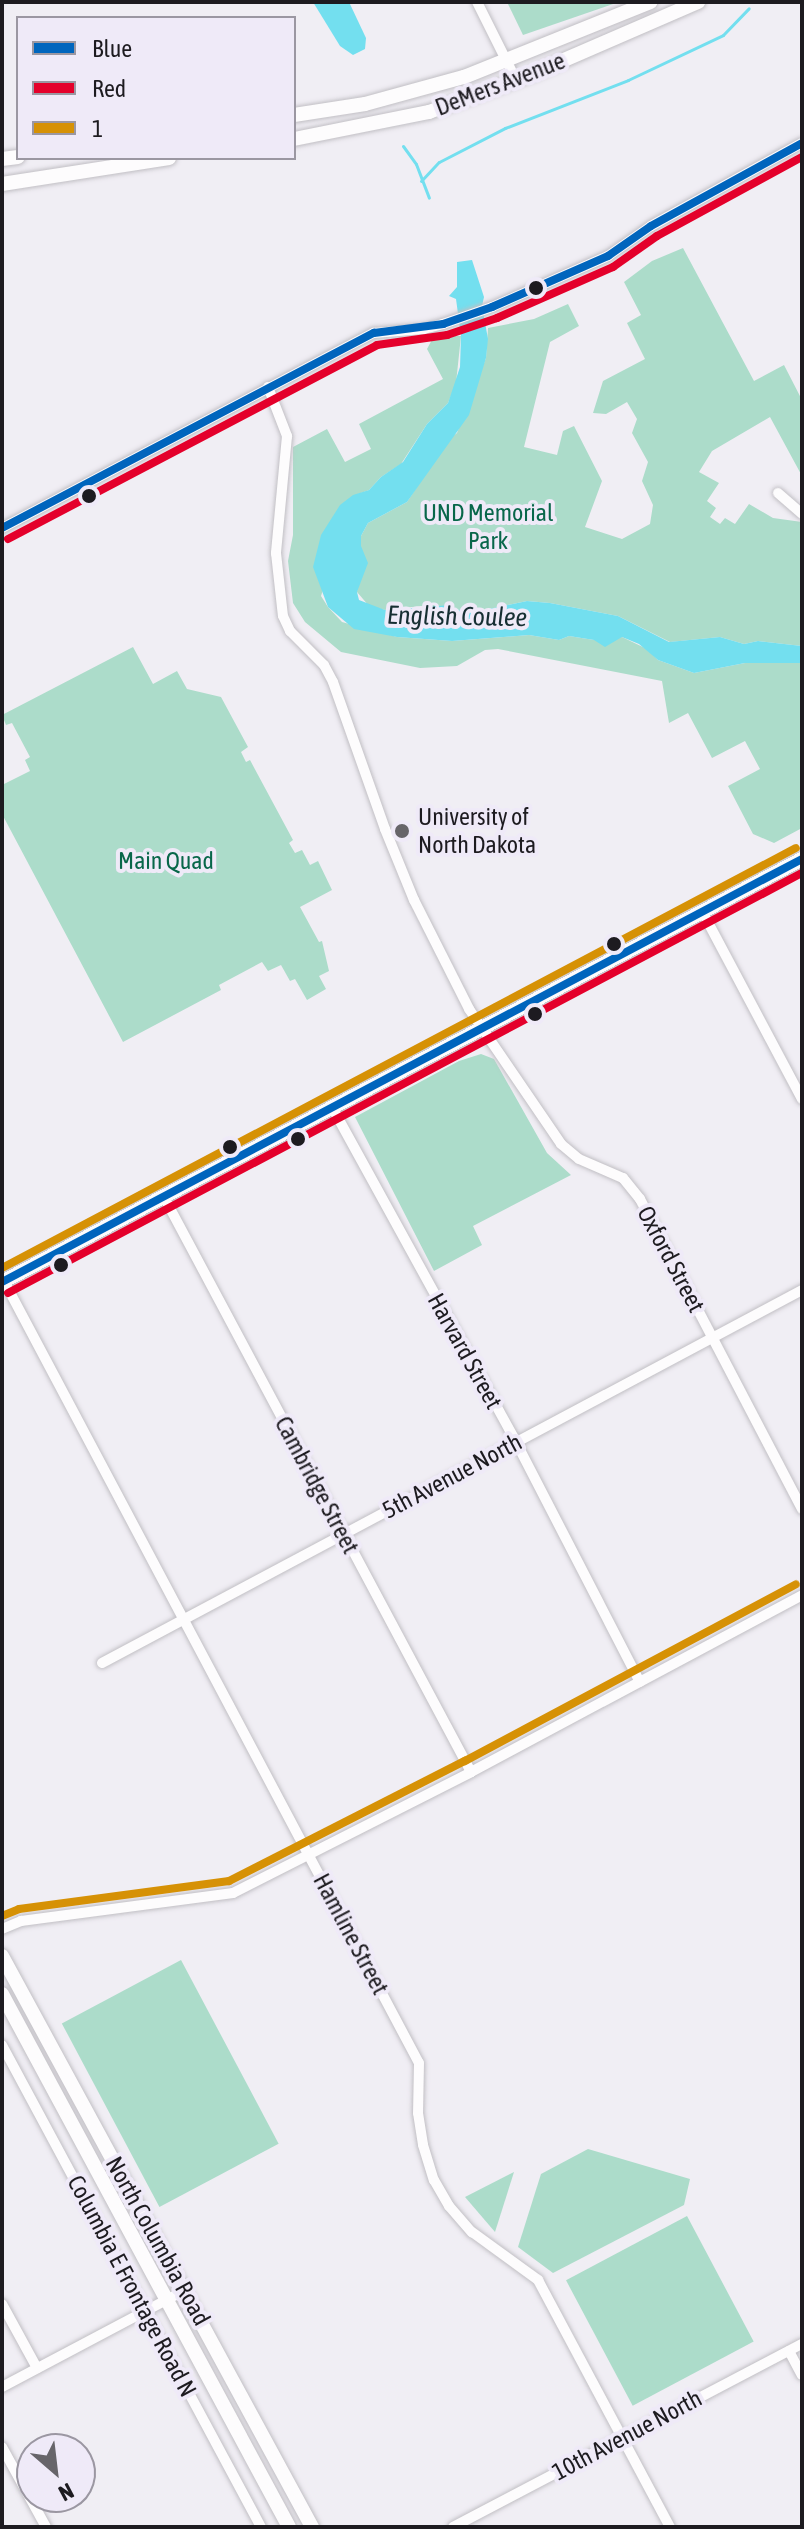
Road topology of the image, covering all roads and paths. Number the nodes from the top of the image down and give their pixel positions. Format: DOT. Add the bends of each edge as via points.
graph roads {
  1 [pos="477,2"];
  2 [pos="651,2"];
  3 [pos="698,2"];
  4 [pos="507,60"];
  5 [pos="516,80"];
  6 [pos="296,115"];
  7 [pos="296,139"];
  8 [pos="802,143"];
  9 [pos="156,160"];
  10 [pos="2,184"];
  11 [pos="268,387"];
  12 [pos="778,493"];
  13 [pos="802,514"];
  14 [pos="2,528"];
  15 [pos="802,859"];
  16 [pos="702,911"];
  17 [pos="482,1027"];
  18 [pos="802,1099"];
  19 [pos="332,1107"];
  20 [pos="164,1197"];
  21 [pos="3,1282"];
  22 [pos="802,1290"];
  23 [pos="713,1337"];
  24 [pos="516,1442"];
  25 [pos="802,1509"];
  26 [pos="342,1534"];
  27 [pos="802,1595"];
  28 [pos="183,1617"];
  29 [pos="102,1663"];
  30 [pos="640,1682"];
  31 [pos="471,1772"];
  32 [pos="309,1855"];
  33 [pos="2,1929"];
  34 [pos="2,1956"];
  35 [pos="2,1994"];
  36 [pos="2,2045"];
  37 [pos="185,2290"];
  38 [pos="168,2299"];
  39 [pos="2,2304"];
  40 [pos="146,2311"];
  41 [pos="802,2344"];
  42 [pos="789,2351"];
  43 [pos="37,2368"];
  44 [pos="802,2375"];
  45 [pos="2,2387"];
  46 [pos="621,2437"];
  47 [pos="2,2447"];
  48 [pos="478,2514"];
  49 [pos="46,2527"];
  50 [pos="261,2527"];
  51 [pos="289,2527"];
  52 [pos="312,2527"];
  53 [pos="453,2527"];
  54 [pos="485,2527"];
  55 [pos="670,2527"];
  1 -- 4 [label="street"];
  2 -- 4 [label="main road, DeMers Avenue"];
  3 -- 5 [label="main road, DeMers Avenue"];
  4 -- 5 [label="street"];
  4 -- 6 [label="main road, DeMers Avenue" via="393,97"];
  5 -- 7 [label="main road, DeMers Avenue" via="429,112"];
  8 -- 11 [label="street" via="651,226 608,256 443,324 374,333"];
  9 -- 10 [label="main road"];
  11 -- 14 [label="street"];
  11 -- 17 [label="street, Oxford Street" via="287,436 276,553 279,595 290,631 324,665 333,682 414,900"];
  12 -- 13 [label="street"];
  15 -- 16 [label="main road"];
  16 -- 17 [label="main road"];
  16 -- 18 [label="street"];
  17 -- 19 [label="main road"];
  17 -- 23 [label="street, Oxford Street" via="561,1144 579,1159 623,1178 640,1199"];
  19 -- 20 [label="main road"];
  19 -- 24 [label="street, Harvard Street"];
  20 -- 21 [label="main road"];
  20 -- 26 [label="street, Cambridge Street"];
  21 -- 28 [label="street, Hamline Street"];
  22 -- 23 [label="street, 5th Avenue North"];
  23 -- 24 [label="street, 5th Avenue North"];
  23 -- 25 [label="street, Oxford Street"];
  24 -- 26 [label="street, 5th Avenue North"];
  24 -- 30 [label="street, Harvard Street"];
  26 -- 28 [label="street, 5th Avenue North"];
  26 -- 31 [label="street, Cambridge Street"];
  27 -- 30 [label="street"];
  28 -- 29 [label="street, 5th Avenue North"];
  28 -- 32 [label="street, Hamline Street"];
  30 -- 31 [label="street"];
  31 -- 32 [label="street"];
  32 -- 33 [label="street" via="233,1893 21,1921"];
  32 -- 46 [label="street, Hamline Street" via="419,2063 418,2113 434,2180 472,2232 538,2280"];
  34 -- 37 [label="main road, North Columbia Road"];
  35 -- 38 [label="main road, North Columbia Road"];
  36 -- 40 [label="street, Columbia E Frontage Road N"];
  37 -- 38 [label="street"];
  37 -- 52 [label="main road, North Columbia Road"];
  38 -- 40 [label="street"];
  38 -- 51 [label="main road, North Columbia Road"];
  39 -- 43 [label="street"];
  40 -- 43 [label="street"];
  40 -- 50 [label="street, Columbia E Frontage Road N"];
  41 -- 42 [label="street, 10th Avenue North"];
  42 -- 44 [label="street"];
  42 -- 46 [label="street, 10th Avenue North"];
  43 -- 45 [label="street"];
  46 -- 48 [label="street, 10th Avenue North"];
  46 -- 55 [label="street, Hamline Street"];
  47 -- 49 [label="street"];
  48 -- 53 [label="street, 10th Avenue North"];
  48 -- 54 [label="street"];
}
